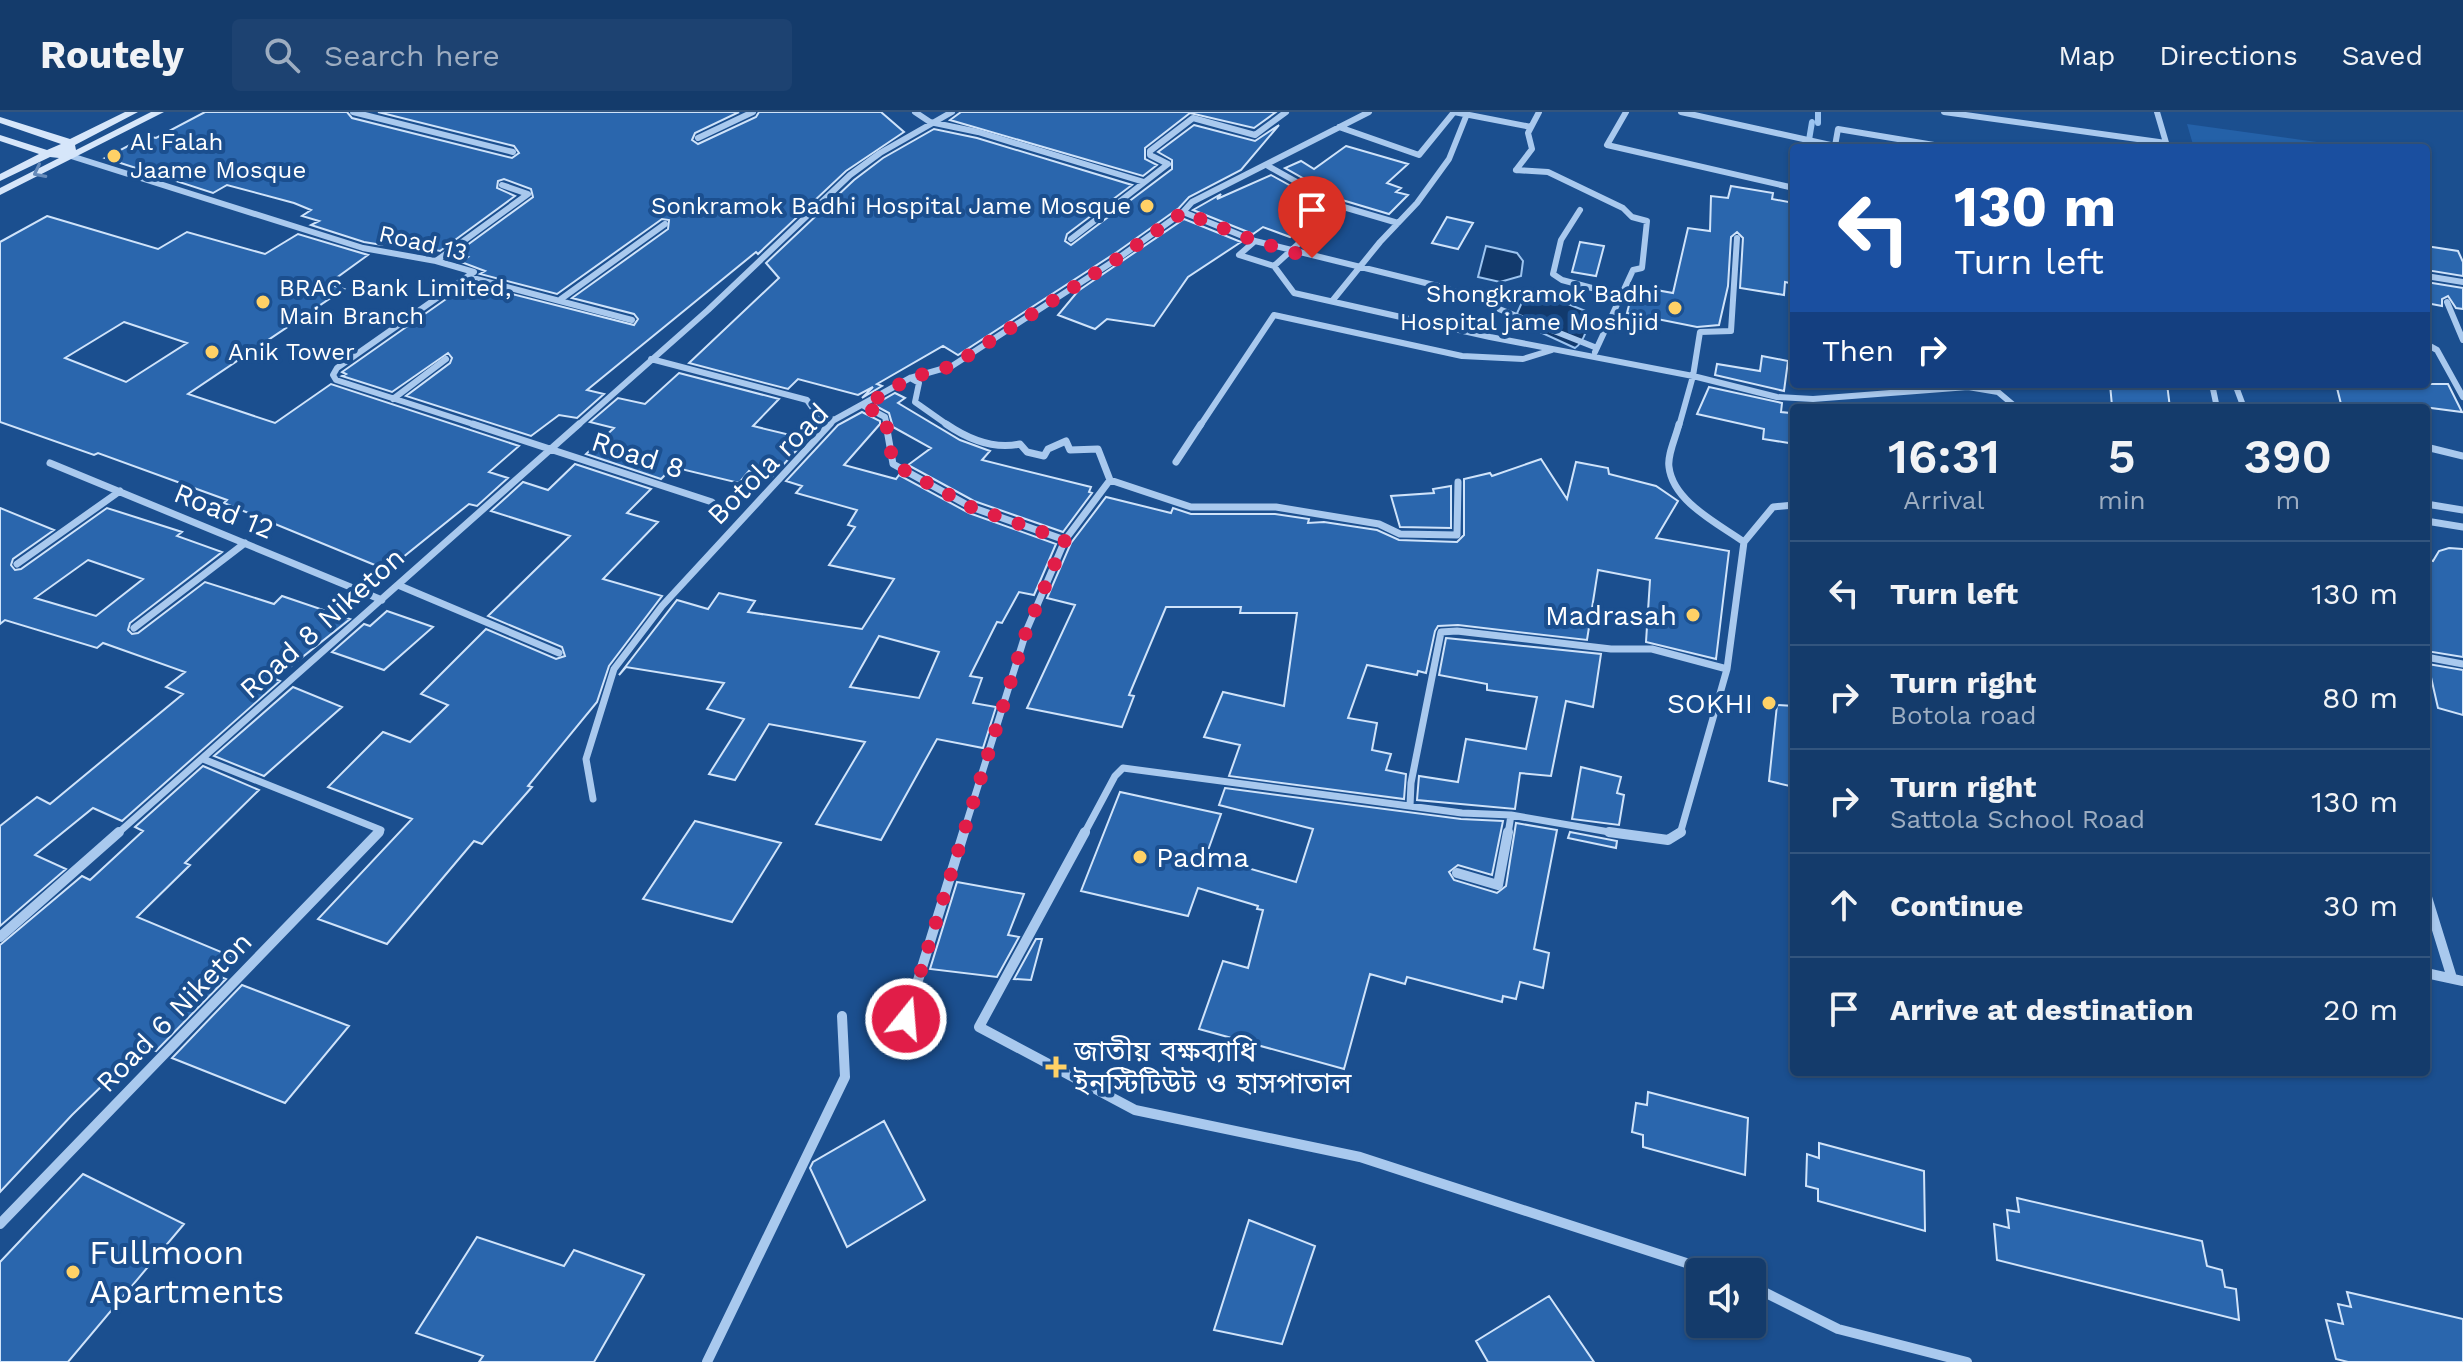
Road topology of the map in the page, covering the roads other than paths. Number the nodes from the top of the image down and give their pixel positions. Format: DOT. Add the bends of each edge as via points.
graph roads {
  1 [pos="133,112"];
  2 [pos="159,112"];
  3 [pos="353,112"];
  4 [pos="753,112"];
  5 [pos="915,112"];
  6 [pos="952,112"];
  7 [pos="1286,112"];
  8 [pos="1369,112"];
  9 [pos="1539,112"];
  10 [pos="1626,112"];
  11 [pos="1681,112"];
  12 [pos="1944,112"];
  13 [pos="2157,112"];
  14 [pos="1467,114"];
  15 [pos="0,120"];
  16 [pos="930,122"];
  17 [pos="1338,127"];
  18 [pos="1531,127"];
  19 [pos="0,138"];
  20 [pos="698,138"];
  21 [pos="70,143"];
  22 [pos="1826,144"];
  23 [pos="1835,144"];
  24 [pos="1928,144"];
  25 [pos="2154,144"];
  26 [pos="2166,144"];
  27 [pos="513,152"];
  28 [pos="48,154"];
  29 [pos="71,156"];
  30 [pos="1268,166"];
  31 [pos="0,178"];
  32 [pos="1144,182"];
  33 [pos="502,185"];
  34 [pos="1790,187"];
  35 [pos="0,192"];
  36 [pos="1340,206"];
  37 [pos="1580,210"];
  38 [pos="1183,212"];
  39 [pos="1398,223"];
  40 [pos="665,224"];
  41 [pos="1737,238"];
  42 [pos="1071,239"];
  43 [pos="1255,241"];
  44 [pos="1289,253"];
  45 [pos="436,261"];
  46 [pos="1274,266"];
  47 [pos="1358,268"];
  48 [pos="469,277"];
  49 [pos="2430,277"];
  50 [pos="2463,282"];
  51 [pos="1622,296"];
  52 [pos="561,299"];
  53 [pos="1333,300"];
  54 [pos="2447,302"];
  55 [pos="632,320"];
  56 [pos="2463,340"];
  57 [pos="2430,346"];
  58 [pos="1597,348"];
  59 [pos="1556,349"];
  60 [pos="1591,358"];
  61 [pos="446,359"];
  62 [pos="651,359"];
  63 [pos="1693,376"];
  64 [pos="910,378"];
  65 [pos="1986,388"];
  66 [pos="1986,388"];
  67 [pos="2463,397"];
  68 [pos="393,399"];
  69 [pos="2012,404"];
  70 [pos="864,406"];
  71 [pos="834,420"];
  72 [pos="2430,448"];
  73 [pos="550,450"];
  74 [pos="2463,456"];
  75 [pos="1176,462"];
  76 [pos="50,463"];
  77 [pos="1110,480"];
  78 [pos="1458,482"];
  79 [pos="120,491"];
  80 [pos="712,502"];
  81 [pos="1790,505"];
  82 [pos="2430,505"];
  83 [pos="2463,510"];
  84 [pos="2430,522"];
  85 [pos="2463,527"];
  86 [pos="1065,540"];
  87 [pos="1744,542"];
  88 [pos="245,543"];
  89 [pos="17,564"];
  90 [pos="398,585"];
  91 [pos="382,600"];
  92 [pos="134,628"];
  93 [pos="559,653"];
  94 [pos="2430,658"];
  95 [pos="2463,664"];
  96 [pos="1727,669"];
  97 [pos="203,759"];
  98 [pos="593,799"];
  99 [pos="1410,806"];
  100 [pos="1511,815"];
  101 [pos="1457,873"];
  102 [pos="2430,905"];
  103 [pos="0,937"];
  104 [pos="2430,974"];
  105 [pos="2458,980"];
  106 [pos="842,1016"];
  107 [pos="906,1019"];
  108 [pos="0,1224"];
  109 [pos="1686,1263"];
  110 [pos="1766,1293"];
  111 [pos="707,1362"];
  112 [pos="1967,1362"];
  1 -- 21 [label="main road"];
  2 -- 29 [label="main road"];
  3 -- 27 [label="street"];
  4 -- 20 [label="street"];
  5 -- 16 [label="street"];
  6 -- 16 [label="street, Road 8 Niketon"];
  7 -- 32 [label="street" via="1255,135 1193,118 1150,151 1168,164"];
  8 -- 17 [label="street, Botola road"];
  9 -- 18 [label="street"];
  10 -- 34 [label="street" via="1607,145"];
  11 -- 22 [label="street"];
  12 -- 25 [label="street"];
  13 -- 26 [label="street"];
  14 -- 17 [label="street" via="1454,112 1419,155"];
  14 -- 18 [label="street"];
  14 -- 39 [label="street" via="1449,159"];
  15 -- 21 [label="main road"];
  16 -- 32 [label="street"];
  16 -- 62 [label="street, Road 8 Niketon" via="850,175"];
  17 -- 30 [label="street, Botola road"];
  18 -- 51 [label="street" via="1532,149 1516,170 1548,172 1647,221 1642,268 1633,270"];
  19 -- 28 [label="main road"];
  21 -- 28 [label="main road"];
  21 -- 29 [label="main road"];
  23 -- 24 [label="street" via="1838,129"];
  28 -- 29 [label="main road"];
  28 -- 31 [label="main road"];
  29 -- 35 [label="main road, one-way"];
  29 -- 45 [label="street, Road 13" via="363,248"];
  30 -- 36 [label="street"];
  30 -- 38 [label="street, Botola road" via="1192,202"];
  32 -- 42 [label="street"];
  33 -- 45 [label="street" via="528,194"];
  36 -- 39 [label="street"];
  36 -- 44 [label="street"];
  37 -- 51 [label="street" via="1561,240 1553,274"];
  38 -- 43 [label="street"];
  38 -- 64 [label="street, Botola road" via="952,366"];
  39 -- 47 [label="street"];
  40 -- 52 [label="street"];
  41 -- 63 [label="street" via="1731,331 1700,332"];
  43 -- 44 [label="street"];
  43 -- 46 [label="street" via="1239,255"];
  44 -- 46 [label="street"];
  44 -- 47 [label="street"];
  45 -- 48 [label="street, Road 13" via="474,272"];
  46 -- 53 [label="street" via="1294,293"];
  47 -- 53 [label="street"];
  47 -- 58 [label="street" via="1479,300"];
  48 -- 52 [label="street"];
  48 -- 68 [label="street, Road 13" via="333,375"];
  49 -- 50 [label="street"];
  51 -- 58 [label="street"];
  52 -- 55 [label="street"];
  53 -- 59 [label="street"];
  54 -- 56 [label="street"];
  57 -- 67 [label="street"];
  58 -- 60 [label="street"];
  59 -- 60 [label="street"];
  59 -- 75 [label="street" via="1523,359 1462,356 1274,315"];
  60 -- 63 [label="street"];
  61 -- 68 [label="street"];
  62 -- 71 [label="street" via="807,400 816,413"];
  62 -- 73 [label="street, Road 8 Niketon"];
  63 -- 66 [label="street" via="1777,397 1813,399"];
  63 -- 87 [label="street" via="1668,465 1670,479 1698,509"];
  64 -- 70 [label="street, Botola road"];
  64 -- 77 [label="street" via="919,383 915,402 950,427 998,448 1020,444 1027,452 1044,456 1066,441 1070,450 1098,449"];
  65 -- 69 [label="street"];
  68 -- 73 [label="street, Road 13"];
  70 -- 71 [label="street, Botola road"];
  70 -- 86 [label="street" via="885,417 893,464 971,507"];
  71 -- 98 [label="street, Botola road" via="662,606 614,669 586,759"];
  72 -- 74 [label="street"];
  73 -- 80 [label="street, Road 8"];
  73 -- 90 [label="street, Road 8 Niketon"];
  76 -- 79 [label="street, Road 12"];
  77 -- 78 [label="street" via="1191,507 1276,507 1379,524 1400,534 1457,535"];
  77 -- 86 [label="street"];
  79 -- 88 [label="street, Road 12"];
  79 -- 89 [label="street"];
  81 -- 87 [label="street" via="1773,507"];
  82 -- 83 [label="street"];
  84 -- 85 [label="street"];
  86 -- 107 [label="street" via="1027,629"];
  87 -- 96 [label="street"];
  88 -- 91 [label="street, Road 12"];
  88 -- 92 [label="street"];
  90 -- 91 [label="street, Road 8 Niketon"];
  90 -- 93 [label="street"];
  91 -- 97 [label="street, Road 8 Niketon"];
  94 -- 95 [label="street"];
  96 -- 99 [label="street" via="1652,649 1441,632"];
  96 -- 100 [label="street" via="1680,834 1668,840 1646,838"];
  97 -- 103 [label="street, Road 8 Niketon"];
  97 -- 108 [label="street, Road 6 Niketon" via="381,830"];
  99 -- 100 [label="street"];
  99 -- 109 [label="street" via="1123,768 979,1027 1135,1110 1360,1157"];
  100 -- 101 [label="street" via="1498,885"];
  102 -- 105 [label="street"];
  104 -- 105 [label="street"];
  106 -- 111 [label="street" via="845,1077"];
  110 -- 112 [label="street" via="1838,1329"];
}
